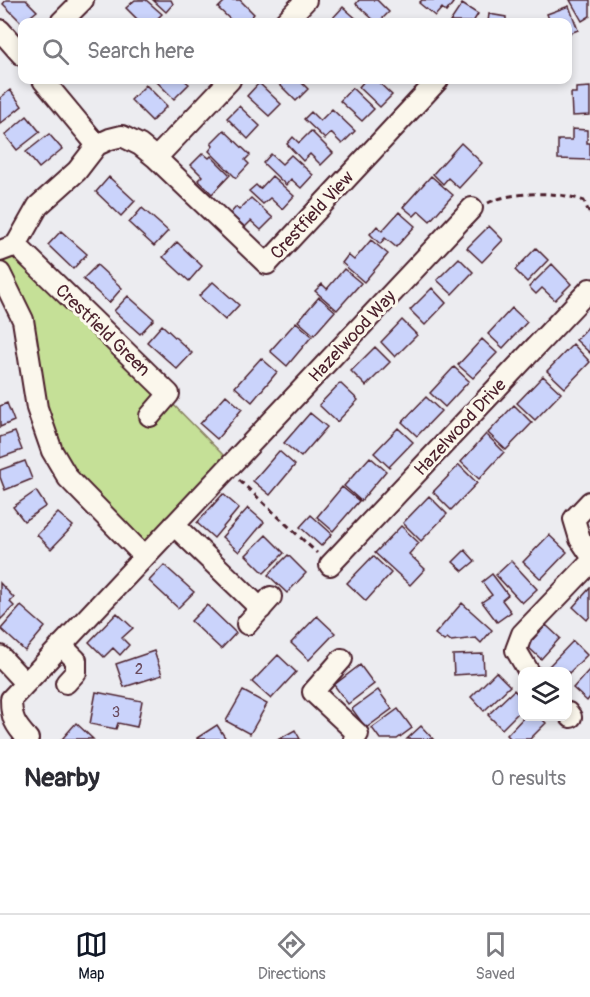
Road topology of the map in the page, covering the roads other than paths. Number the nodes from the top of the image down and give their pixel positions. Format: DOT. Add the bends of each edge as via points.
graph roads {
  1 [pos="83,0"];
  2 [pos="306,0"];
  3 [pos="65,18"];
  4 [pos="289,18"];
  5 [pos="0,30"];
  6 [pos="18,50"];
  7 [pos="46,84"];
  8 [pos="226,84"];
  9 [pos="434,84"];
  10 [pos="98,145"];
  11 [pos="156,158"];
  12 [pos="472,208"];
  13 [pos="8,248"];
  14 [pos="0,273"];
  15 [pos="590,289"];
  16 [pos="150,416"];
  17 [pos="590,502"];
  18 [pos="174,525"];
  19 [pos="590,554"];
  20 [pos="144,556"];
  21 [pos="590,563"];
  22 [pos="330,565"];
  23 [pos="247,624"];
  24 [pos="61,645"];
  25 [pos="0,656"];
  26 [pos="342,659"];
  27 [pos="526,667"];
  28 [pos="25,683"];
  29 [pos="66,683"];
  30 [pos="358,737"];
  31 [pos="28,739"];
  1 -- 3 [label="street"];
  2 -- 4 [label="street"];
  5 -- 6 [label="street"];
  7 -- 10 [label="street"];
  8 -- 11 [label="street"];
  9 -- 11 [label="street, Crestfield View" via="267,264"];
  10 -- 11 [label="street" via="122,136"];
  10 -- 13 [label="street" via="77,171 38,206"];
  12 -- 18 [label="street, Hazelwood Way"];
  13 -- 16 [label="street, Crestfield Green" via="169,394"];
  14 -- 20 [label="street" via="23,320 37,408 52,452 68,478"];
  15 -- 22 [label="street, Hazelwood Drive"];
  17 -- 19 [label="street" via="574,519"];
  18 -- 20 [label="street, Hazelwood Way"];
  18 -- 23 [label="street" via="266,603"];
  20 -- 24 [label="street, Hazelwood Way"];
  21 -- 27 [label="street" via="522,634 516,650"];
  24 -- 28 [label="street, Hazelwood Way"];
  24 -- 29 [label="street" via="76,660 76,672"];
  25 -- 28 [label="street"];
  26 -- 30 [label="street" via="313,692"];
  28 -- 31 [label="street, Hazelwood Way" via="11,699 11,715"];
}
